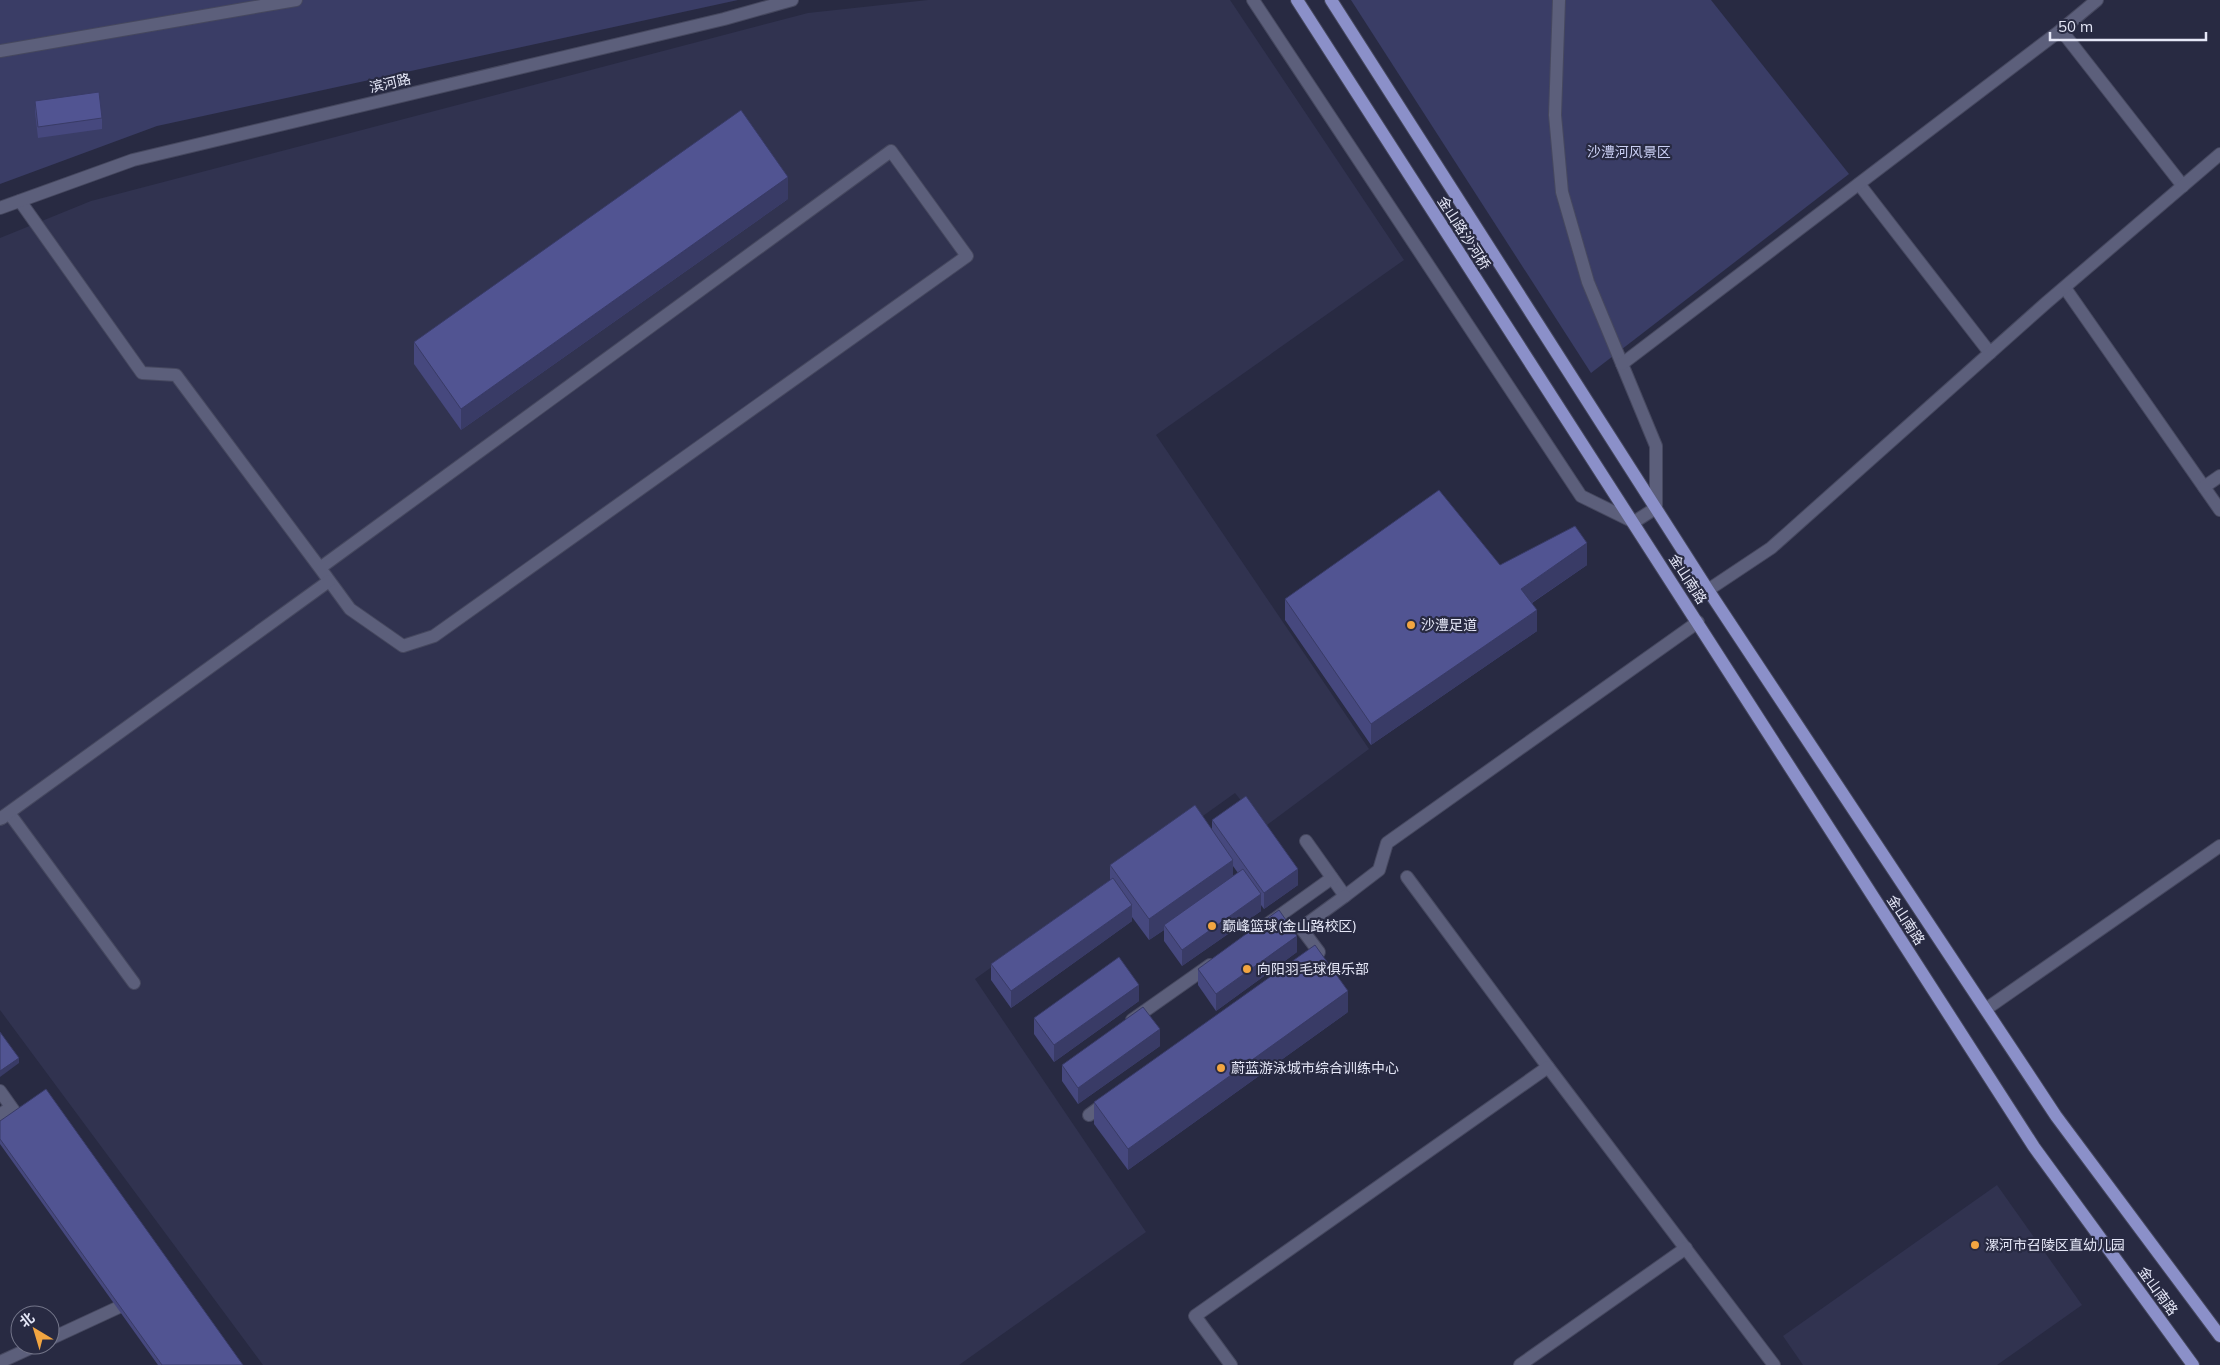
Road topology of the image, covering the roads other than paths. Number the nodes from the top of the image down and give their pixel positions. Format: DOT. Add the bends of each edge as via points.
graph roads {
  1 [pos="296,0"];
  2 [pos="792,0"];
  3 [pos="1253,0"];
  4 [pos="1297,0"];
  5 [pos="1331,0"];
  6 [pos="1558,0"];
  7 [pos="2098,0"];
  8 [pos="2061,30"];
  9 [pos="0,51"];
  10 [pos="2220,154"];
  11 [pos="1859,184"];
  12 [pos="2183,186"];
  13 [pos="20,200"];
  14 [pos="0,208"];
  15 [pos="2064,288"];
  16 [pos="1990,353"];
  17 [pos="1622,364"];
  18 [pos="1629,465"];
  19 [pos="2220,476"];
  20 [pos="1607,482"];
  21 [pos="2204,488"];
  22 [pos="1656,508"];
  23 [pos="2220,510"];
  24 [pos="1634,522"];
  25 [pos="320,568"];
  26 [pos="329,581"];
  27 [pos="1708,590"];
  28 [pos="1698,622"];
  29 [pos="5,816"];
  30 [pos="1306,841"];
  31 [pos="2220,846"];
  32 [pos="1407,876"];
  33 [pos="1332,878"];
  34 [pos="1346,896"];
  35 [pos="1260,929"];
  36 [pos="1220,958"];
  37 [pos="1303,963"];
  38 [pos="134,983"];
  39 [pos="1986,1009"];
  40 [pos="1124,1026"];
  41 [pos="1548,1067"];
  42 [pos="0,1091"];
  43 [pos="1120,1092"];
  44 [pos="11,1107"];
  45 [pos="1089,1114"];
  46 [pos="0,1115"];
  47 [pos="34,1138"];
  48 [pos="1686,1248"];
  49 [pos="146,1295"];
  50 [pos="60,1334"];
  51 [pos="2220,1336"];
  52 [pos="16,1355"];
  53 [pos="0,1362"];
  54 [pos="1231,1365"];
  55 [pos="1520,1365"];
  56 [pos="1774,1365"];
  57 [pos="2193,1365"];
  1 -- 9 [label="street"];
  2 -- 13 [label="street, 滨河路" via="133,160"];
  3 -- 24 [label="street" via="1581,496"];
  4 -- 20 [label="main road, 金山路沙河桥"];
  5 -- 18 [label="main road, 金山路沙河桥"];
  6 -- 17 [label="street" via="1555,116 1562,192 1588,282"];
  7 -- 8 [label="street"];
  8 -- 11 [label="street"];
  8 -- 12 [label="street"];
  10 -- 12 [label="street"];
  11 -- 16 [label="street"];
  11 -- 17 [label="street"];
  12 -- 15 [label="street"];
  13 -- 14 [label="street, 滨河路"];
  13 -- 25 [label="street" via="142,373 176,375"];
  15 -- 16 [label="street"];
  15 -- 21 [label="street"];
  16 -- 27 [label="street" via="1771,548"];
  17 -- 22 [label="street" via="1656,446"];
  18 -- 22 [label="main road, 金山南路"];
  19 -- 21 [label="street"];
  20 -- 24 [label="main road, 金山南路"];
  21 -- 23 [label="street"];
  22 -- 24 [label="street"];
  22 -- 27 [label="main road, 金山南路"];
  24 -- 28 [label="main road, 金山南路"];
  25 -- 26 [label="street"];
  25 -- 26 [label="street" via="891,151 967,256 434,636 403,646 350,610"];
  26 -- 29 [label="street"];
  27 -- 39 [label="main road, 金山南路"];
  28 -- 34 [label="street" via="1387,843 1379,870"];
  28 -- 57 [label="main road, 金山南路" via="2034,1147"];
  29 -- 38 [label="street"];
  30 -- 33 [label="street"];
  31 -- 39 [label="street"];
  32 -- 41 [label="street"];
  33 -- 34 [label="street"];
  33 -- 35 [label="street"];
  34 -- 37 [label="street" via="1301,928 1319,952"];
  36 -- 40 [label="street"];
  39 -- 51 [label="main road, 金山南路" via="2056,1116"];
  41 -- 48 [label="street"];
  41 -- 54 [label="street" via="1195,1316"];
  42 -- 44 [label="street"];
  43 -- 45 [label="street"];
  44 -- 46 [label="street"];
  44 -- 47 [label="street"];
  48 -- 55 [label="street"];
  48 -- 56 [label="street"];
  49 -- 50 [label="street"];
  52 -- 53 [label="street"];
}
